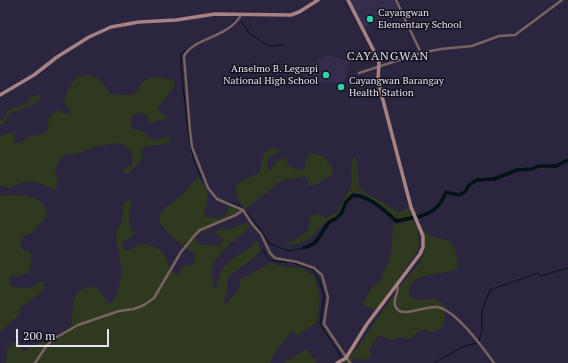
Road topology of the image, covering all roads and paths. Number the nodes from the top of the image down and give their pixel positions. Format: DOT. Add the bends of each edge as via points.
graph roads {
  1 [pos="318,0"];
  2 [pos="348,0"];
  3 [pos="396,0"];
  4 [pos="562,0"];
  5 [pos="241,15"];
  6 [pos="421,53"];
  7 [pos="379,67"];
  8 [pos="359,73"];
  9 [pos="0,95"];
  10 [pos="243,210"];
  11 [pos="397,284"];
  12 [pos="346,358"];
  13 [pos="35,363"];
  14 [pos="337,363"];
  15 [pos="350,363"];
  16 [pos="494,363"];
  1 -- 5 [label="street" via="291,15"];
  2 -- 7 [label="street" via="379,61"];
  3 -- 6 [label="street"];
  4 -- 6 [label="street" via="515,35 499,36 472,46"];
  5 -- 9 [label="street" via="215,14 112,27 89,37"];
  5 -- 10 [label="street" via="228,30 186,52 184,62 192,147 208,188 217,199"];
  6 -- 7 [label="street"];
  7 -- 8 [label="street"];
  7 -- 11 [label="street" via="378,80 410,207 423,236 420,254"];
  10 -- 12 [label="street" via="275,258 314,268 322,275 328,297 324,324"];
  10 -- 13 [label="street" via="194,235 154,298 134,309 119,311 78,325 47,345"];
  11 -- 12 [label="street" via="367,324"];
  11 -- 16 [label="street" via="394,301 400,311 431,307 445,310 469,330"];
  12 -- 14 [label="street"];
  12 -- 15 [label="street"];
}
